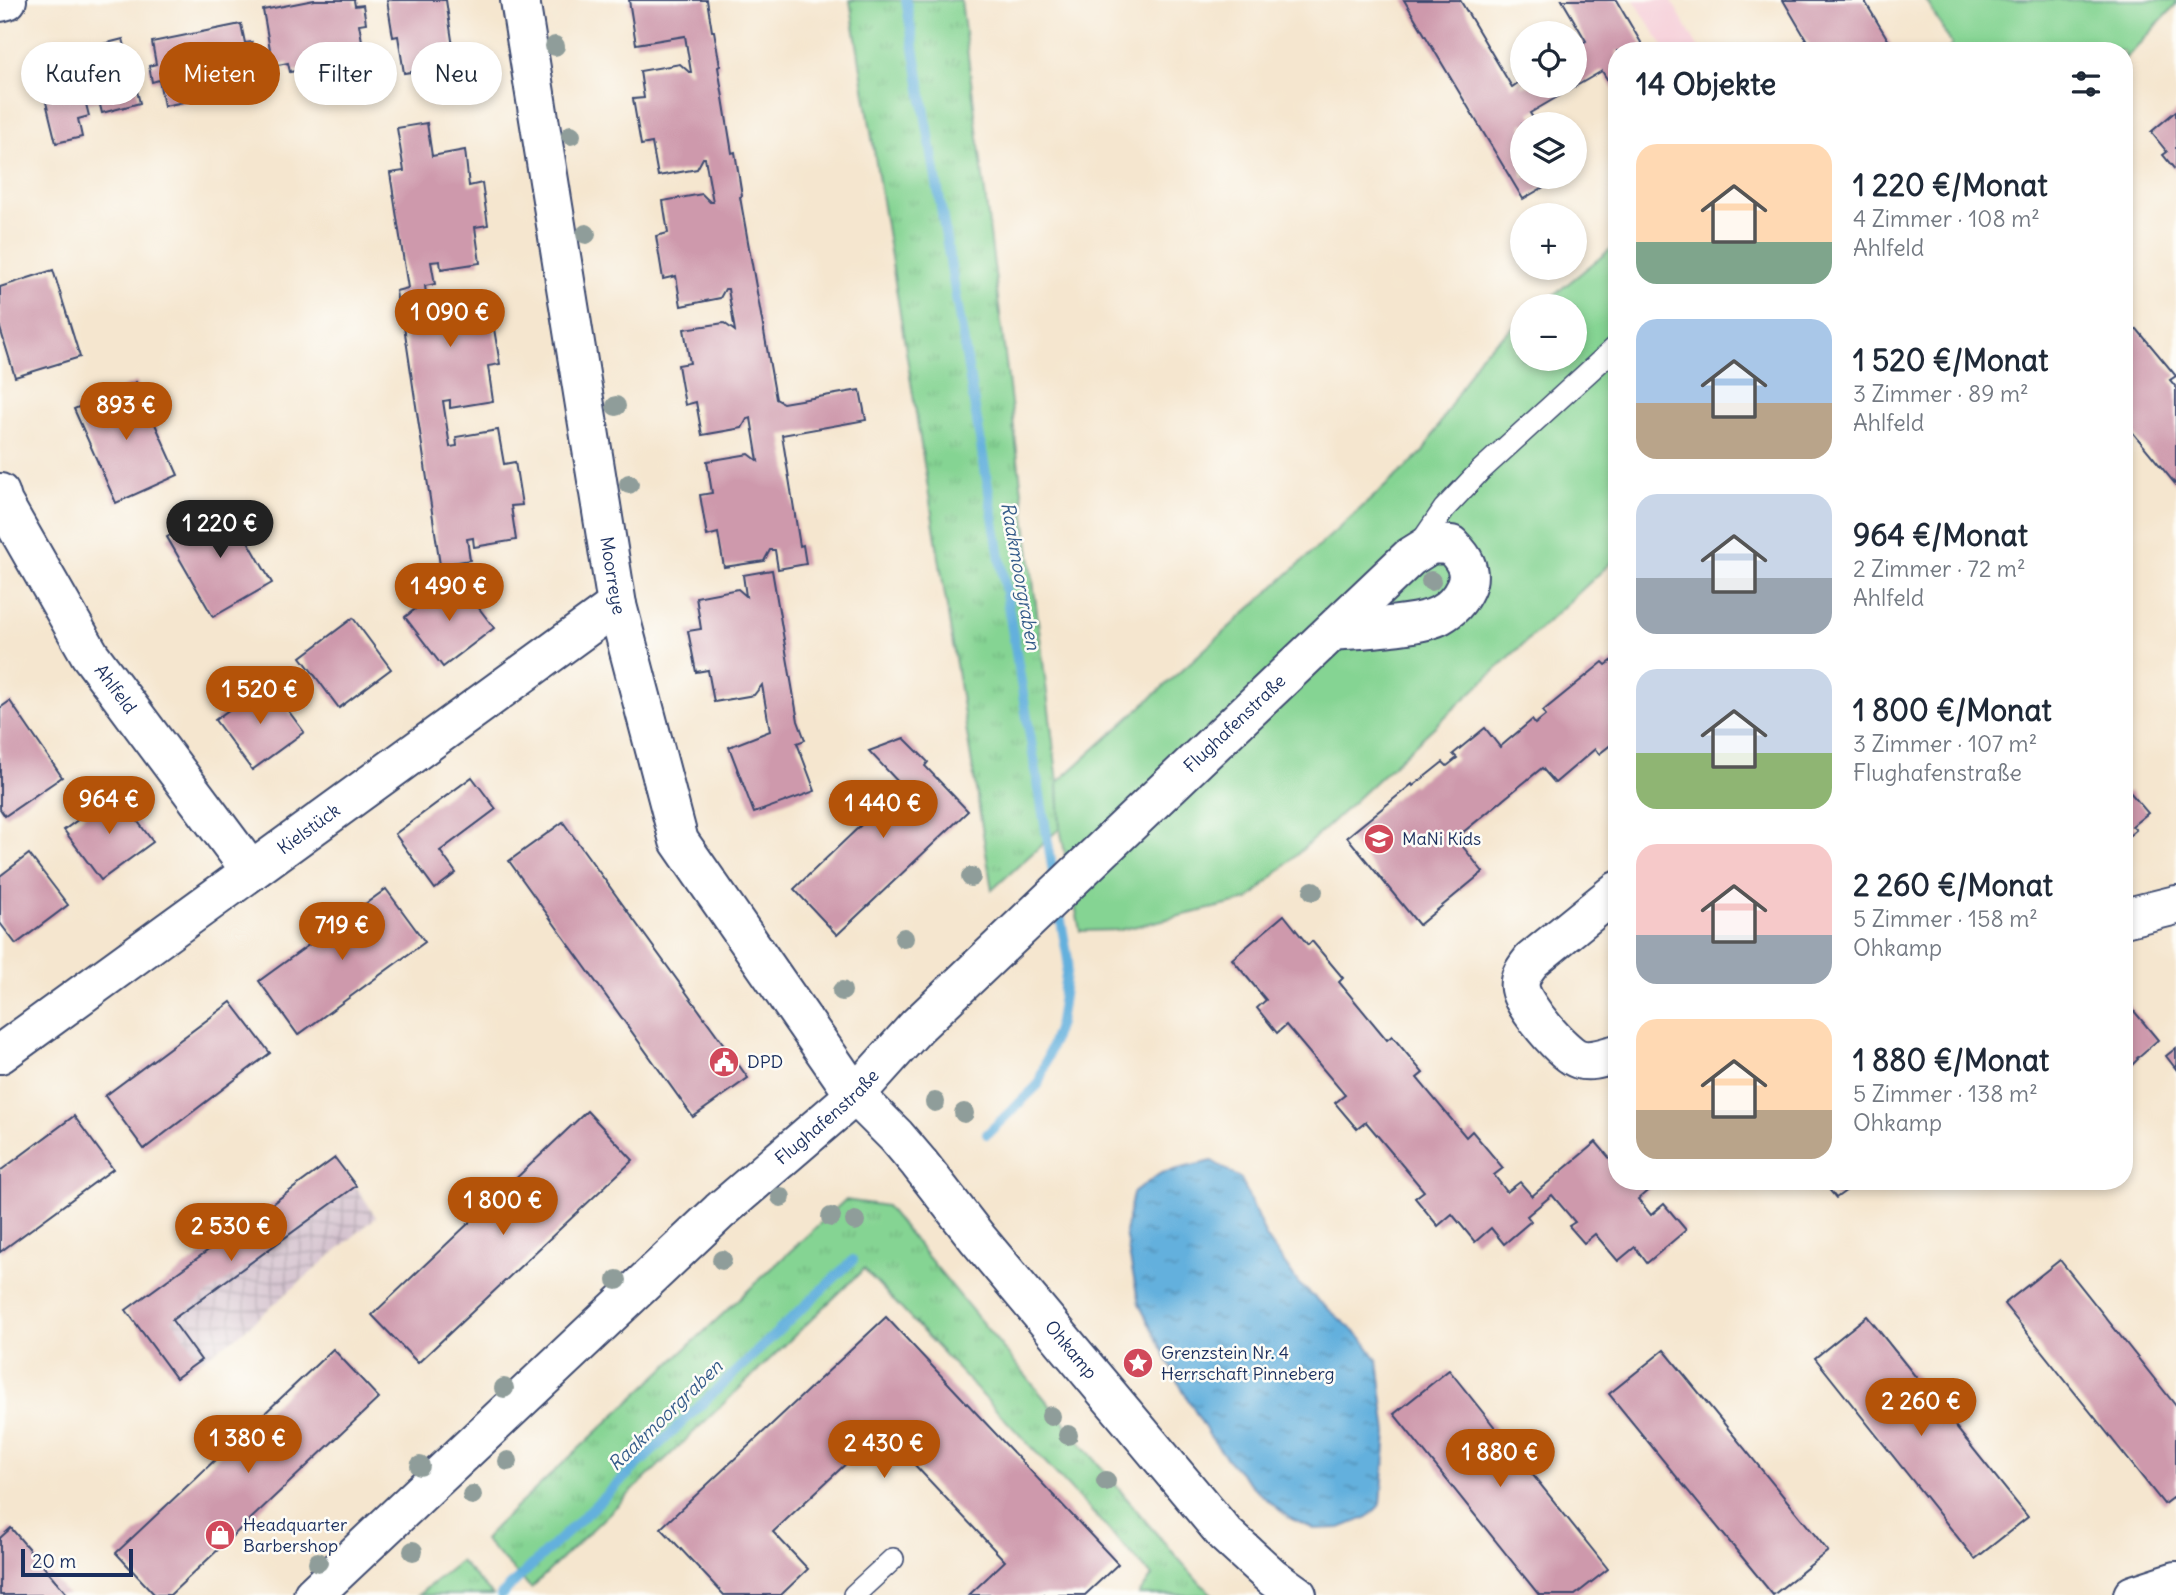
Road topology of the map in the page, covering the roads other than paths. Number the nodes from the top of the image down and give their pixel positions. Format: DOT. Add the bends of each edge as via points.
graph roads {
  1 [pos="7,0"];
  2 [pos="520,0"];
  3 [pos="0,2"];
  4 [pos="1608,354"];
  5 [pos="0,493"];
  6 [pos="1410,557"];
  7 [pos="617,605"];
  8 [pos="1332,631"];
  9 [pos="251,871"];
  10 [pos="1608,898"];
  11 [pos="2176,905"];
  12 [pos="2133,916"];
  13 [pos="0,1054"];
  14 [pos="1608,1056"];
  15 [pos="855,1095"];
  16 [pos="893,1559"];
  17 [pos="2176,1581"];
  18 [pos="313,1595"];
  19 [pos="854,1595"];
  20 [pos="1297,1595"];
  21 [pos="2133,1595"];
  1 -- 3 [label="street"];
  2 -- 7 [label="street, Moorreye"];
  4 -- 6 [label="lane" via="1479,472 1444,509"];
  5 -- 9 [label="street, Ahlfeld" via="90,655"];
  6 -- 8 [label="street, Flughafenstraße"];
  6 -- 8 [label="street, Flughafenstraße" via="1431,544 1451,545 1465,559 1469,580 1461,598 1439,616 1416,622"];
  7 -- 9 [label="street, Kielstück"];
  7 -- 15 [label="street, Moorreye" via="679,841"];
  8 -- 15 [label="street, Flughafenstraße" via="917,1026"];
  9 -- 13 [label="street, Kielstück"];
  10 -- 14 [label="street" via="1532,960 1520,980 1520,991 1567,1053 1584,1060"];
  11 -- 12 [label="street"];
  15 -- 18 [label="street, Flughafenstraße" via="720,1211"];
  15 -- 20 [label="street, Ohkamp" via="919,1163 1225,1534"];
  16 -- 19 [label="lane"];
  17 -- 21 [label="street"];
}
